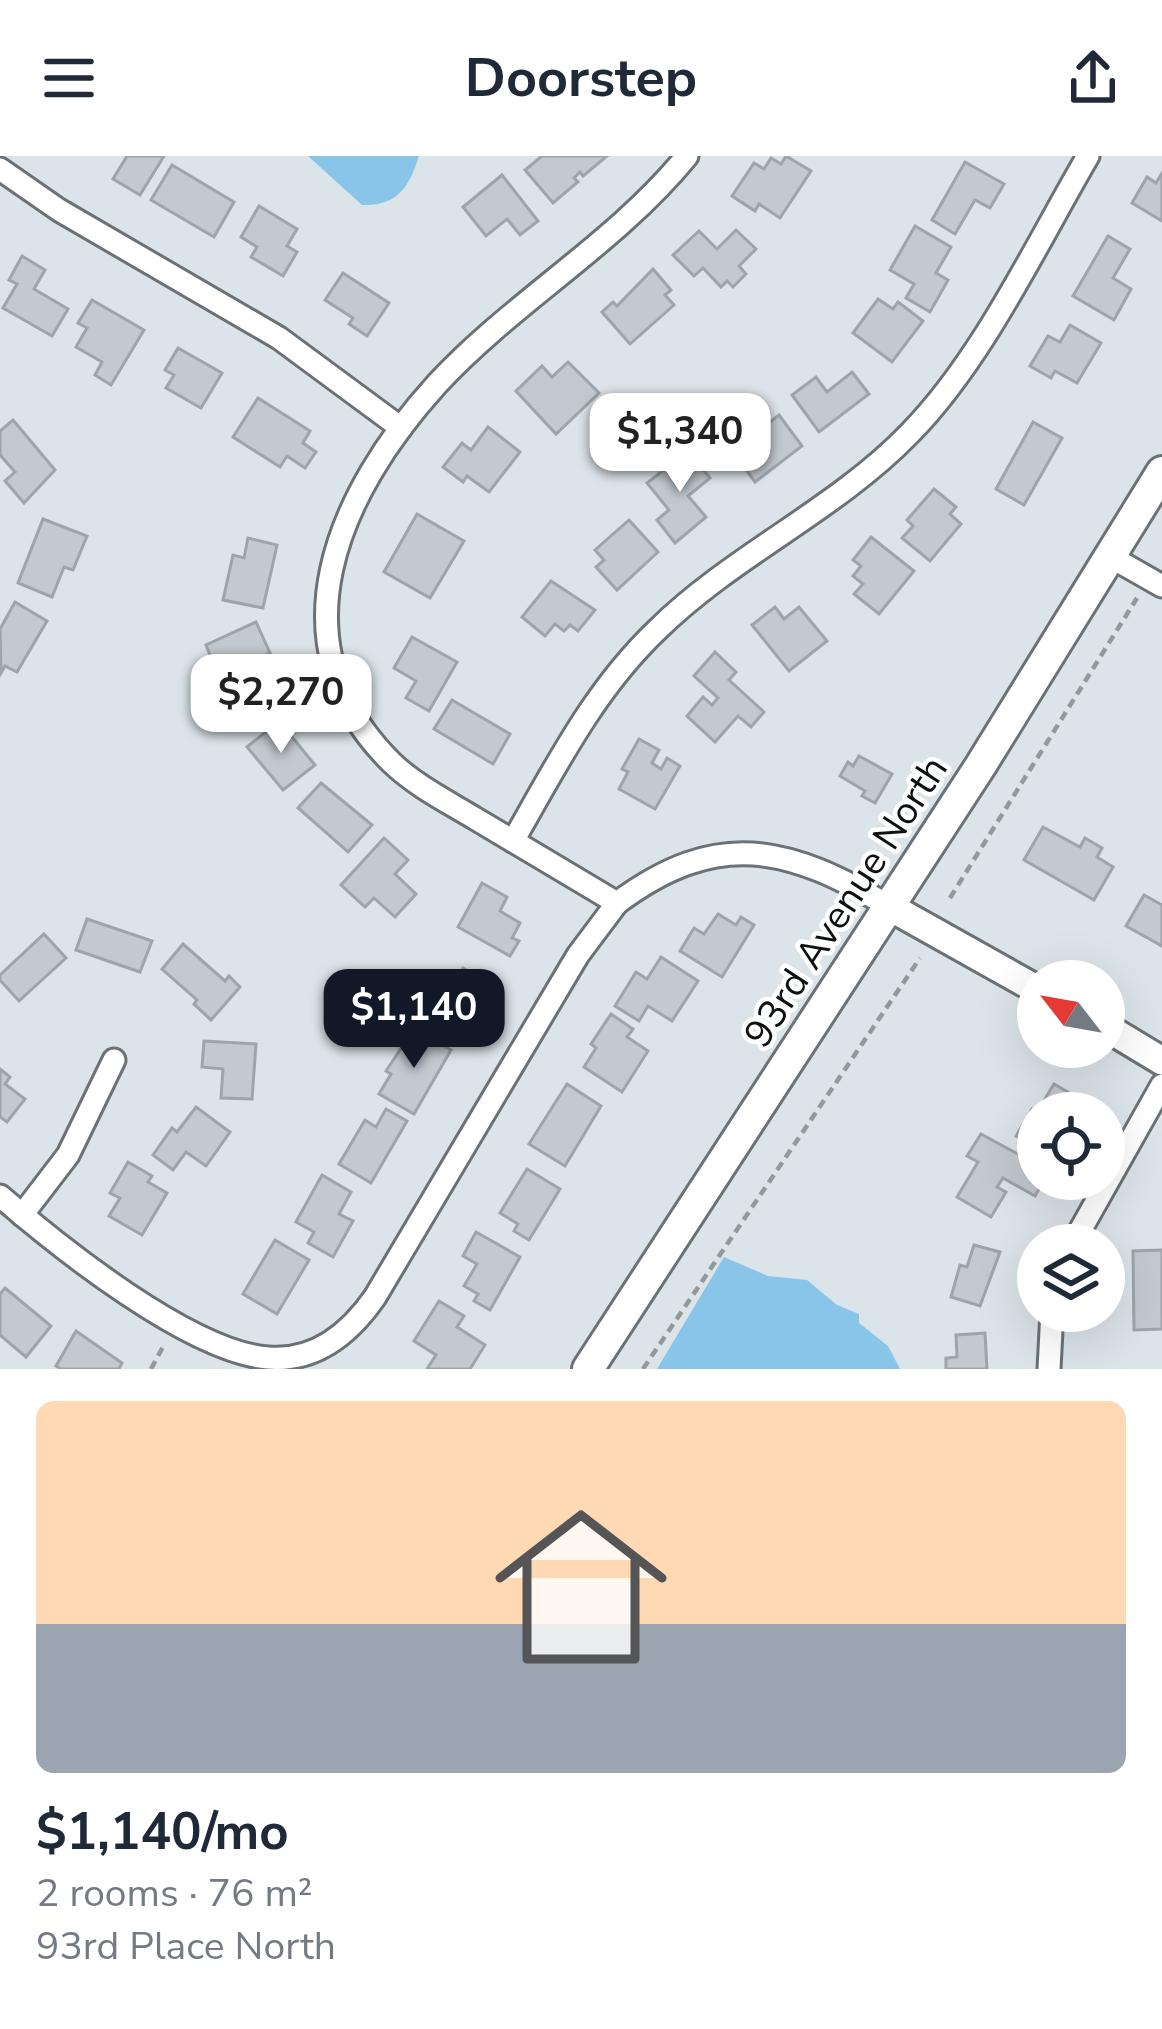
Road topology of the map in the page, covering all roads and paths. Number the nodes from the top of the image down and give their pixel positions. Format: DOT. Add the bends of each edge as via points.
graph roads {
  1 [pos="687,156"];
  2 [pos="1088,156"];
  3 [pos="0,169"];
  4 [pos="401,428"];
  5 [pos="1162,472"];
  6 [pos="1111,557"];
  7 [pos="1155,582"];
  8 [pos="513,841"];
  9 [pos="950,898"];
  10 [pos="617,903"];
  11 [pos="890,907"];
  12 [pos="920,958"];
  13 [pos="1017,978"];
  14 [pos="1125,1039"];
  15 [pos="115,1060"];
  16 [pos="1162,1061"];
  17 [pos="1162,1085"];
  18 [pos="0,1196"];
  19 [pos="22,1215"];
  20 [pos="1084,1224"];
  21 [pos="177,1322"];
  22 [pos="1051,1332"];
  23 [pos="151,1369"];
  24 [pos="588,1369"];
  25 [pos="643,1369"];
  26 [pos="1049,1369"];
  1 -- 4 [label="street" via="631,216 439,382"];
  2 -- 8 [label="street" via="949,387 910,434 658,628 579,725"];
  3 -- 4 [label="street" via="279,338"];
  4 -- 8 [label="street" via="335,547 326,594 337,688 395,766"];
  5 -- 6 [label="main road, 93rd Avenue North"];
  6 -- 7 [label="street"];
  6 -- 11 [label="main road, 93rd Avenue North"];
  7 -- 9 [label="path"];
  8 -- 10 [label="street"];
  10 -- 11 [label="street" via="676,865 729,854 818,867"];
  10 -- 21 [label="street" via="358,1321 314,1351 268,1358"];
  11 -- 13 [label="street"];
  11 -- 24 [label="main road, 93rd Avenue North"];
  12 -- 25 [label="path"];
  14 -- 16 [label="street"];
  15 -- 19 [label="street" via="68,1155"];
  17 -- 20 [label="street"];
  18 -- 19 [label="street"];
  19 -- 21 [label="street"];
  21 -- 23 [label="path"];
  22 -- 26 [label="street"];
}
